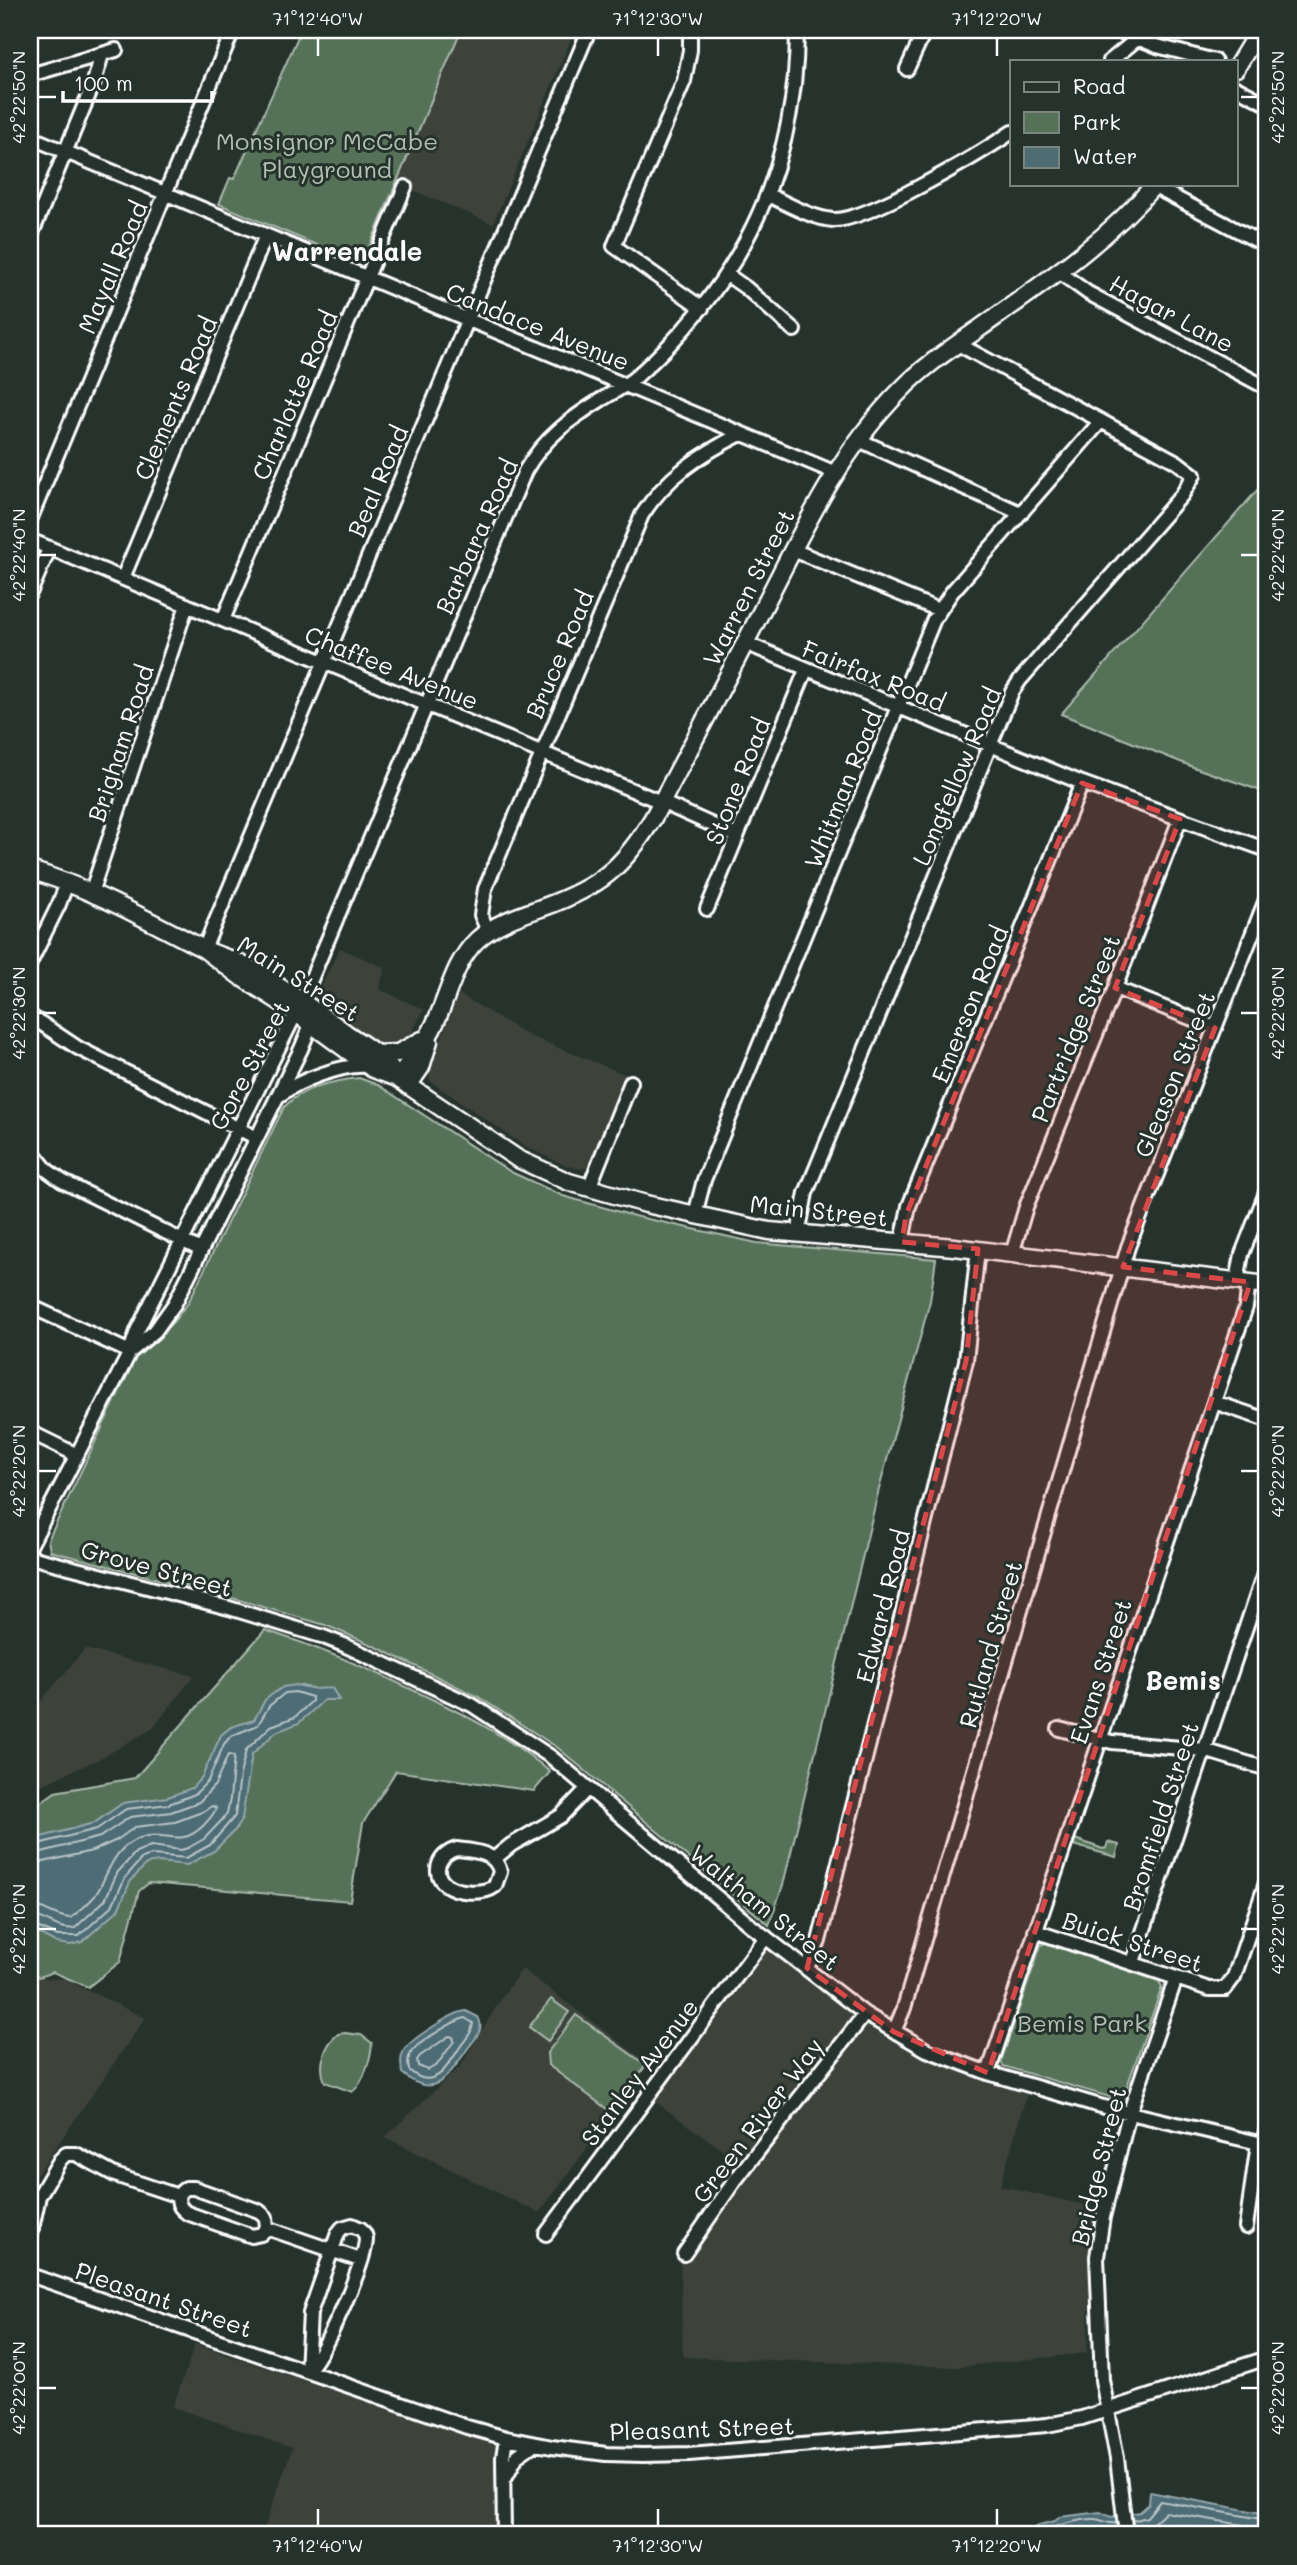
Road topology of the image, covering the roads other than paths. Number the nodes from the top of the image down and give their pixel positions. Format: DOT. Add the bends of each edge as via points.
graph roads {
  1 [pos="233,30"];
  2 [pos="589,30"];
  3 [pos="690,30"];
  4 [pos="797,30"];
  5 [pos="925,30"];
  6 [pos="1117,30"];
  7 [pos="1259,30"];
  8 [pos="1137,39"];
  9 [pos="116,50"];
  10 [pos="102,54"];
  11 [pos="1111,60"];
  12 [pos="1211,60"];
  13 [pos="1238,65"];
  14 [pos="907,69"];
  15 [pos="30,75"];
  16 [pos="1238,89"];
  17 [pos="1267,104"];
  18 [pos="1010,133"];
  19 [pos="30,136"];
  20 [pos="66,152"];
  21 [pos="1153,186"];
  22 [pos="1156,186"];
  23 [pos="405,187"];
  24 [pos="166,193"];
  25 [pos="768,195"];
  26 [pos="266,235"];
  27 [pos="30,238"];
  28 [pos="1267,246"];
  29 [pos="1059,272"];
  30 [pos="726,275"];
  31 [pos="366,277"];
  32 [pos="702,309"];
  33 [pos="467,319"];
  34 [pos="794,330"];
  35 [pos="958,344"];
  36 [pos="625,384"];
  37 [pos="1267,388"];
  38 [pos="1101,421"];
  39 [pos="741,434"];
  40 [pos="859,440"];
  41 [pos="836,473"];
  42 [pos="1020,513"];
  43 [pos="30,520"];
  44 [pos="30,540"];
  45 [pos="49,549"];
  46 [pos="793,550"];
  47 [pos="123,578"];
  48 [pos="30,593"];
  49 [pos="187,605"];
  50 [pos="939,610"];
  51 [pos="223,620"];
  52 [pos="745,643"];
  53 [pos="324,662"];
  54 [pos="806,670"];
  55 [pos="427,704"];
  56 [pos="898,708"];
  57 [pos="990,746"];
  58 [pos="541,752"];
  59 [pos="1082,783"];
  60 [pos="662,802"];
  61 [pos="1180,819"];
  62 [pos="737,836"];
  63 [pos="1267,850"];
  64 [pos="30,870"];
  65 [pos="67,883"];
  66 [pos="91,893"];
  67 [pos="1267,897"];
  68 [pos="706,909"];
  69 [pos="488,931"];
  70 [pos="204,949"];
  71 [pos="30,963"];
  72 [pos="1115,988"];
  73 [pos="299,1006"];
  74 [pos="30,1017"];
  75 [pos="310,1023"];
  76 [pos="1215,1028"];
  77 [pos="430,1034"];
  78 [pos="372,1060"];
  79 [pos="403,1082"];
  80 [pos="631,1082"];
  81 [pos="277,1098"];
  82 [pos="238,1129"];
  83 [pos="257,1138"];
  84 [pos="31,1152"];
  85 [pos="589,1188"];
  86 [pos="1267,1190"];
  87 [pos="695,1215"];
  88 [pos="798,1234"];
  89 [pos="182,1241"];
  90 [pos="902,1242"];
  91 [pos="201,1250"];
  92 [pos="978,1250"];
  93 [pos="1012,1254"];
  94 [pos="1124,1267"];
  95 [pos="1243,1281"];
  96 [pos="1267,1285"];
  97 [pos="30,1306"];
  98 [pos="131,1352"];
  99 [pos="1214,1402"];
  100 [pos="1267,1420"];
  101 [pos="30,1433"];
  102 [pos="77,1455"];
  103 [pos="30,1546"];
  104 [pos="30,1557"];
  105 [pos="1267,1565"];
  106 [pos="273,1621"];
  107 [pos="1059,1729"];
  108 [pos="1099,1740"];
  109 [pos="1204,1750"];
  110 [pos="1267,1769"];
  111 [pos="588,1788"];
  112 [pos="494,1859"];
  113 [pos="1267,1880"];
  114 [pos="1035,1931"];
  115 [pos="766,1937"];
  116 [pos="1133,1962"];
  117 [pos="807,1968"];
  118 [pos="1176,1978"];
  119 [pos="866,2014"];
  120 [pos="894,2032"];
  121 [pos="988,2073"];
  122 [pos="1129,2114"];
  123 [pos="1267,2127"];
  124 [pos="1263,2144"];
  125 [pos="178,2196"];
  126 [pos="1246,2227"];
  127 [pos="267,2228"];
  128 [pos="546,2234"];
  129 [pos="30,2238"];
  130 [pos="332,2250"];
  131 [pos="684,2254"];
  132 [pos="360,2260"];
  133 [pos="30,2275"];
  134 [pos="1267,2358"];
  135 [pos="307,2371"];
  136 [pos="1108,2410"];
  137 [pos="506,2438"];
  138 [pos="534,2444"];
  139 [pos="503,2485"];
  140 [pos="503,2535"];
  141 [pos="1126,2535"];
  1 -- 24 [label="street, Mayall Road"];
  2 -- 33 [label="street, Beal Road"];
  3 -- 32 [label="street" via="684,80 614,246"];
  4 -- 25 [label="street, Barbara Road" via="790,119"];
  5 -- 14 [label="street"];
  6 -- 8 [label="street"];
  7 -- 13 [label="main road"];
  8 -- 11 [label="street"];
  8 -- 12 [label="street"];
  9 -- 10 [label="street"];
  10 -- 15 [label="street"];
  10 -- 20 [label="street"];
  16 -- 17 [label="street"];
  18 -- 25 [label="street" via="849,218 818,216"];
  19 -- 20 [label="street, Candace Avenue"];
  20 -- 24 [label="street, Candace Avenue"];
  20 -- 27 [label="street"];
  21 -- 29 [label="main road, Warren Street"];
  22 -- 28 [label="street"];
  23 -- 31 [label="street, Charlotte Road"];
  24 -- 26 [label="street, Candace Avenue"];
  24 -- 43 [label="street, Mayall Road"];
  25 -- 30 [label="street, Barbara Road"];
  26 -- 31 [label="street, Candace Avenue"];
  26 -- 47 [label="street, Clements Road"];
  29 -- 35 [label="main road, Warren Street"];
  29 -- 37 [label="street, Hagar Lane" via="1088,293"];
  30 -- 32 [label="street, Barbara Road"];
  30 -- 34 [label="street"];
  31 -- 33 [label="street, Candace Avenue"];
  31 -- 51 [label="street, Charlotte Road"];
  32 -- 36 [label="street, Barbara Road"];
  33 -- 36 [label="street, Candace Avenue"];
  33 -- 53 [label="street, Beal Road"];
  35 -- 38 [label="street, Longfellow Road"];
  35 -- 40 [label="main road, Warren Street" via="902,389"];
  36 -- 39 [label="street, Candace Avenue"];
  36 -- 55 [label="street, Barbara Road" via="562,425 529,464"];
  38 -- 42 [label="street, Whitman Road"];
  38 -- 57 [label="street, Longfellow Road" via="1194,475 1182,495 1020,680"];
  39 -- 41 [label="street, Candace Avenue"];
  39 -- 58 [label="street, Bruce Road" via="667,481 642,515"];
  40 -- 41 [label="main road, Warren Street"];
  40 -- 42 [label="street"];
  41 -- 46 [label="main road, Warren Street"];
  42 -- 50 [label="street, Whitman Road"];
  44 -- 45 [label="street, Chaffee Avenue"];
  45 -- 47 [label="street, Chaffee Avenue"];
  45 -- 48 [label="street"];
  46 -- 50 [label="street"];
  46 -- 52 [label="main road, Warren Street"];
  47 -- 49 [label="street, Chaffee Avenue"];
  49 -- 51 [label="street, Chaffee Avenue"];
  49 -- 66 [label="street, Brigham Road"];
  50 -- 56 [label="street, Whitman Road"];
  51 -- 53 [label="street, Chaffee Avenue"];
  52 -- 54 [label="street, Fairfax Road"];
  52 -- 60 [label="main road, Warren Street"];
  53 -- 55 [label="street, Chaffee Avenue"];
  53 -- 70 [label="street, Beal Road"];
  54 -- 56 [label="street, Fairfax Road"];
  54 -- 62 [label="street, Stone Road"];
  55 -- 58 [label="street, Chaffee Avenue"];
  55 -- 73 [label="street, Barbara Road"];
  56 -- 57 [label="street, Fairfax Road"];
  56 -- 87 [label="street, Whitman Road" via="704,1180"];
  57 -- 59 [label="street, Fairfax Road"];
  57 -- 88 [label="street, Longfellow Road" via="806,1193"];
  58 -- 60 [label="street, Chaffee Avenue"];
  58 -- 69 [label="street, Bruce Road" via="482,897 481,915"];
  59 -- 61 [label="street, Fairfax Road"];
  59 -- 90 [label="street, Emerson Road" via="909,1206"];
  60 -- 62 [label="street, Chaffee Avenue"];
  60 -- 69 [label="main road, Warren Street" via="626,859 607,876 568,898"];
  61 -- 63 [label="street, Fairfax Road"];
  61 -- 72 [label="street, Partridge Street"];
  62 -- 68 [label="street, Stone Road"];
  64 -- 65 [label="main road, Main Street"];
  65 -- 66 [label="main road, Main Street"];
  65 -- 71 [label="street"];
  66 -- 70 [label="main road, Main Street"];
  67 -- 76 [label="street, Gleason Street"];
  69 -- 77 [label="main road, Warren Street" via="465,954"];
  70 -- 73 [label="main road, Main Street" via="241,977"];
  72 -- 76 [label="street"];
  72 -- 93 [label="street, Partridge Street" via="1026,1207"];
  73 -- 75 [label="main road, Main Street"];
  73 -- 78 [label="main road, Main Street"];
  73 -- 82 [label="street, Gore Street"];
  74 -- 82 [label="street" via="78,1048"];
  75 -- 78 [label="main road, Main Street"];
  75 -- 81 [label="street, Gore Street"];
  76 -- 94 [label="street, Gleason Street" via="1132,1236"];
  77 -- 78 [label="main road" via="401,1052"];
  77 -- 79 [label="main road, Warren Street" via="423,1063"];
  78 -- 79 [label="main road, Main Street" via="392,1069"];
  78 -- 81 [label="street" via="294,1086"];
  79 -- 85 [label="main road, Main Street" via="526,1164"];
  80 -- 85 [label="street"];
  81 -- 83 [label="street, Gore Street"];
  82 -- 83 [label="street"];
  82 -- 89 [label="street, Gore Street"];
  83 -- 91 [label="street, Gore Street"];
  84 -- 89 [label="street" via="62,1181"];
  85 -- 87 [label="main road, Main Street"];
  86 -- 95 [label="street, Evans Street" via="1242,1254"];
  87 -- 88 [label="main road, Main Street"];
  88 -- 90 [label="main road, Main Street"];
  89 -- 91 [label="street"];
  89 -- 98 [label="street, Gore Street"];
  90 -- 92 [label="main road, Main Street"];
  91 -- 98 [label="street, Gore Street" via="166,1318"];
  92 -- 93 [label="main road, Main Street"];
  92 -- 117 [label="street, Edward Road" via="966,1362 819,1941"];
  93 -- 94 [label="main road, Main Street"];
  94 -- 95 [label="main road, Main Street"];
  94 -- 120 [label="street, Rutland Street"];
  95 -- 96 [label="main road, Main Street"];
  95 -- 99 [label="street, Evans Street" via="1246,1307"];
  97 -- 98 [label="street"];
  98 -- 102 [label="street, Gore Street"];
  99 -- 100 [label="street"];
  99 -- 108 [label="street, Evans Street"];
  101 -- 102 [label="street"];
  102 -- 103 [label="street, Gore Street"];
  104 -- 106 [label="street, Grove Street"];
  105 -- 109 [label="street, Bromfield Street"];
  106 -- 111 [label="street, Waltham Street" via="344,1645 472,1706 536,1746"];
  107 -- 108 [label="street"];
  108 -- 109 [label="street"];
  108 -- 114 [label="street, Evans Street"];
  109 -- 110 [label="street"];
  109 -- 116 [label="street, Bromfield Street"];
  111 -- 112 [label="street" via="561,1816"];
  111 -- 115 [label="street, Waltham Street"];
  112 -- 112 [label="street" via="452,1850 440,1861 439,1874 449,1886 483,1892 495,1886 499,1877"];
  113 -- 118 [label="street, Buick Street" via="1230,1984 1217,1990"];
  114 -- 116 [label="street, Buick Street"];
  114 -- 121 [label="street, Evans Street"];
  115 -- 117 [label="street, Waltham Street"];
  115 -- 128 [label="street, Stanley Avenue"];
  116 -- 118 [label="street, Buick Street"];
  117 -- 119 [label="street, Waltham Street"];
  118 -- 122 [label="street, Bridge Street"];
  119 -- 120 [label="street, Waltham Street"];
  119 -- 131 [label="street, Green River Way" via="733,2183"];
  120 -- 121 [label="street, Waltham Street"];
  121 -- 122 [label="street, Waltham Street"];
  122 -- 124 [label="street, Waltham Street"];
  122 -- 136 [label="street, Bridge Street" via="1097,2257 1102,2380"];
  123 -- 124 [label="street"];
  124 -- 126 [label="street"];
  125 -- 127 [label="street" via="187,2213 252,2236"];
  125 -- 127 [label="street" via="186,2188 194,2188 259,2211 267,2217"];
  125 -- 129 [label="street" via="115,2175 76,2154 63,2156 42,2190"];
  127 -- 130 [label="street"];
  130 -- 132 [label="street"];
  130 -- 132 [label="street" via="342,2228 357,2226 366,2238"];
  130 -- 135 [label="street" via="310,2313"];
  132 -- 135 [label="street" via="339,2321"];
  133 -- 135 [label="street, Pleasant Street"];
  134 -- 136 [label="street, Pleasant Street"];
  135 -- 137 [label="street, Pleasant Street"];
  136 -- 138 [label="street, Pleasant Street" via="1031,2427 689,2454 606,2454"];
  136 -- 141 [label="street, Bridge Street"];
  137 -- 138 [label="street, Pleasant Street"];
  137 -- 139 [label="street"];
  138 -- 139 [label="street" via="514,2460"];
  139 -- 140 [label="street"];
}
